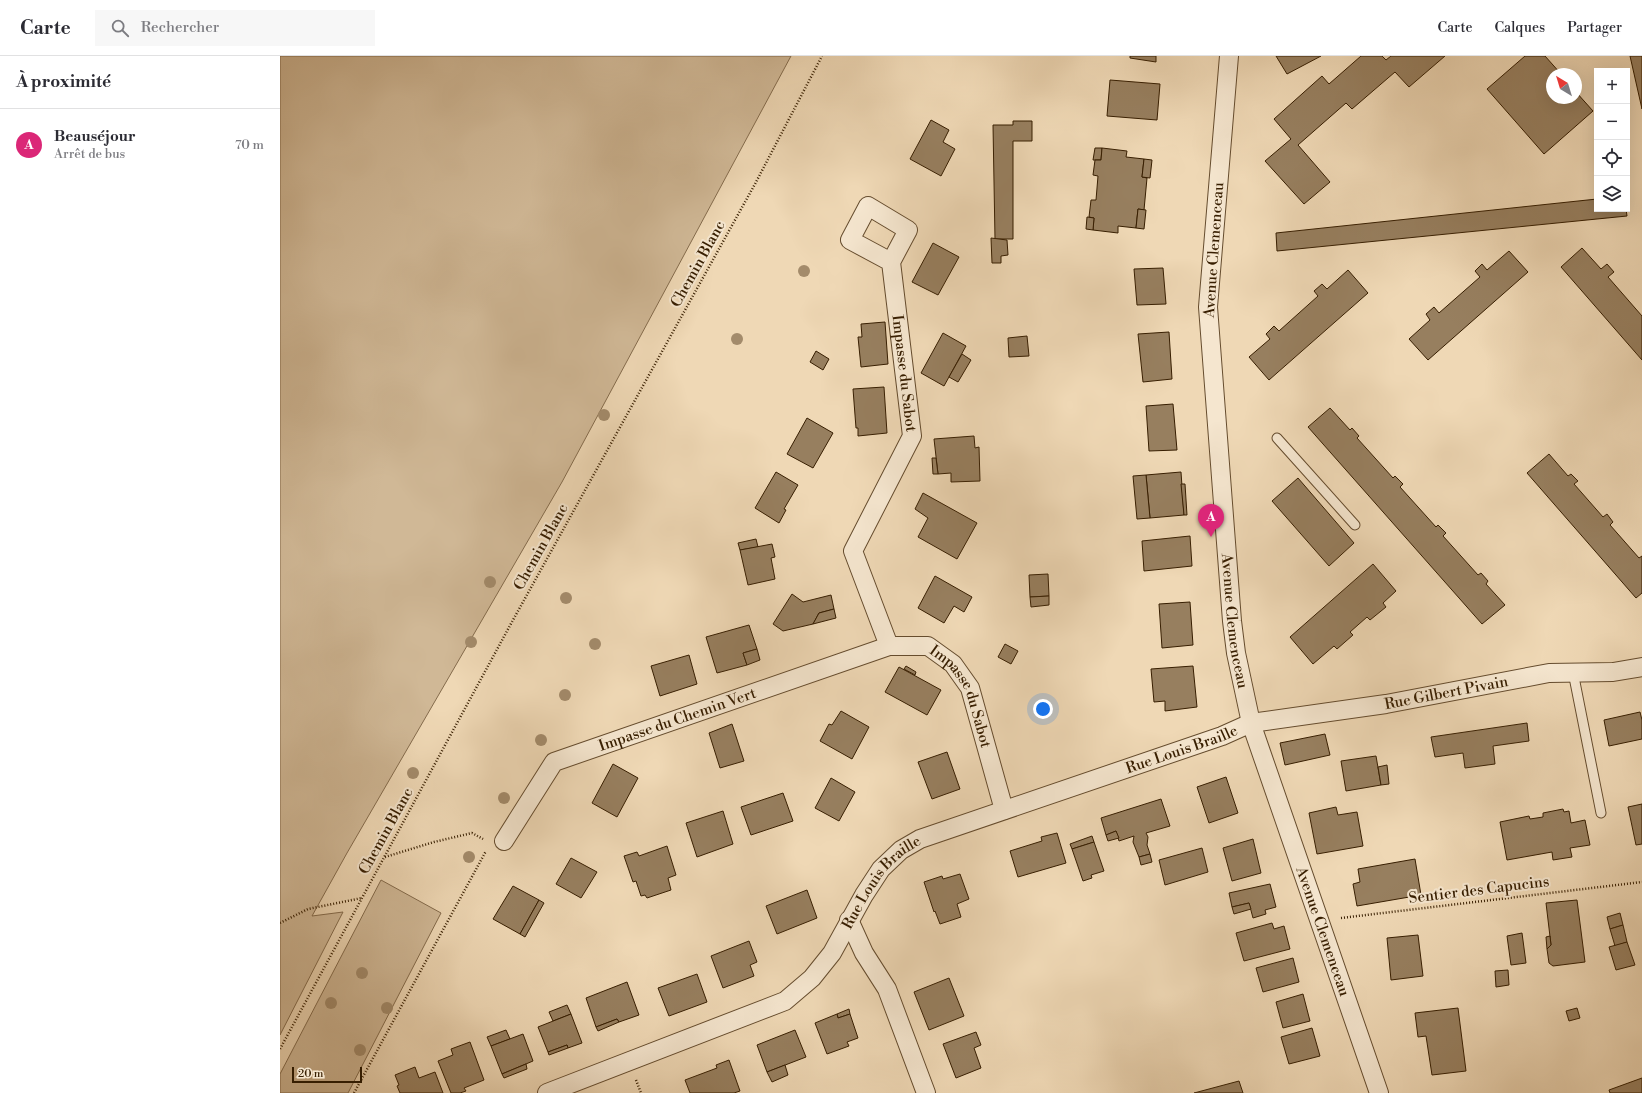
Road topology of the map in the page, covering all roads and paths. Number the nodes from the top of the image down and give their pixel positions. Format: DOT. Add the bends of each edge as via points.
graph roads {
  1 [pos="822,56"];
  2 [pos="1228,56"];
  3 [pos="892,262"];
  4 [pos="1277,438"];
  5 [pos="1355,526"];
  6 [pos="889,646"];
  7 [pos="1642,667"];
  8 [pos="1573,672"];
  9 [pos="1251,723"];
  10 [pos="1004,810"];
  11 [pos="1601,813"];
  12 [pos="499,843"];
  13 [pos="384,857"];
  14 [pos="1642,882"];
  15 [pos="362,898"];
  16 [pos="849,920"];
  17 [pos="1319,921"];
  18 [pos="280,923"];
  19 [pos="280,1049"];
  20 [pos="354,1093"];
  21 [pos="547,1093"];
  22 [pos="926,1093"];
  23 [pos="1378,1093"];
  1 -- 13 [label="path, Chemin Blanc" via="755,184"];
  2 -- 9 [label="street, Avenue Clemenceau" via="1208,307 1232,621"];
  3 -- 6 [label="street, Impasse du Sabot" via="912,436 853,551"];
  4 -- 5 [label="lane"];
  6 -- 10 [label="street, Impasse du Sabot" via="928,646 953,664 966,682 970,688"];
  6 -- 12 [label="street, Impasse du Chemin Vert" via="554,762"];
  7 -- 8 [label="street, Rue Gilbert Pivain" via="1613,672"];
  8 -- 9 [label="street, Rue Gilbert Pivain" via="1549,674 1386,704"];
  8 -- 11 [label="lane"];
  9 -- 10 [label="street, Rue Louis Braille" via="1222,736"];
  9 -- 17 [label="street, Avenue Clemenceau"];
  10 -- 16 [label="street, Rue Louis Braille" via="920,839 901,850 881,869"];
  12 -- 13 [label="path" via="472,833"];
  12 -- 20 [label="path" via="488,847"];
  13 -- 15 [label="path, Chemin Blanc"];
  14 -- 17 [label="path, Sentier des Capucins"];
  15 -- 18 [label="path" via="308,909"];
  15 -- 19 [label="path, Chemin Blanc"];
  16 -- 21 [label="street, Rue Louis Braille" via="832,953 812,978 785,1001"];
  16 -- 22 [label="street" via="864,953 887,989"];
  17 -- 23 [label="street, Avenue Clemenceau"];
}
